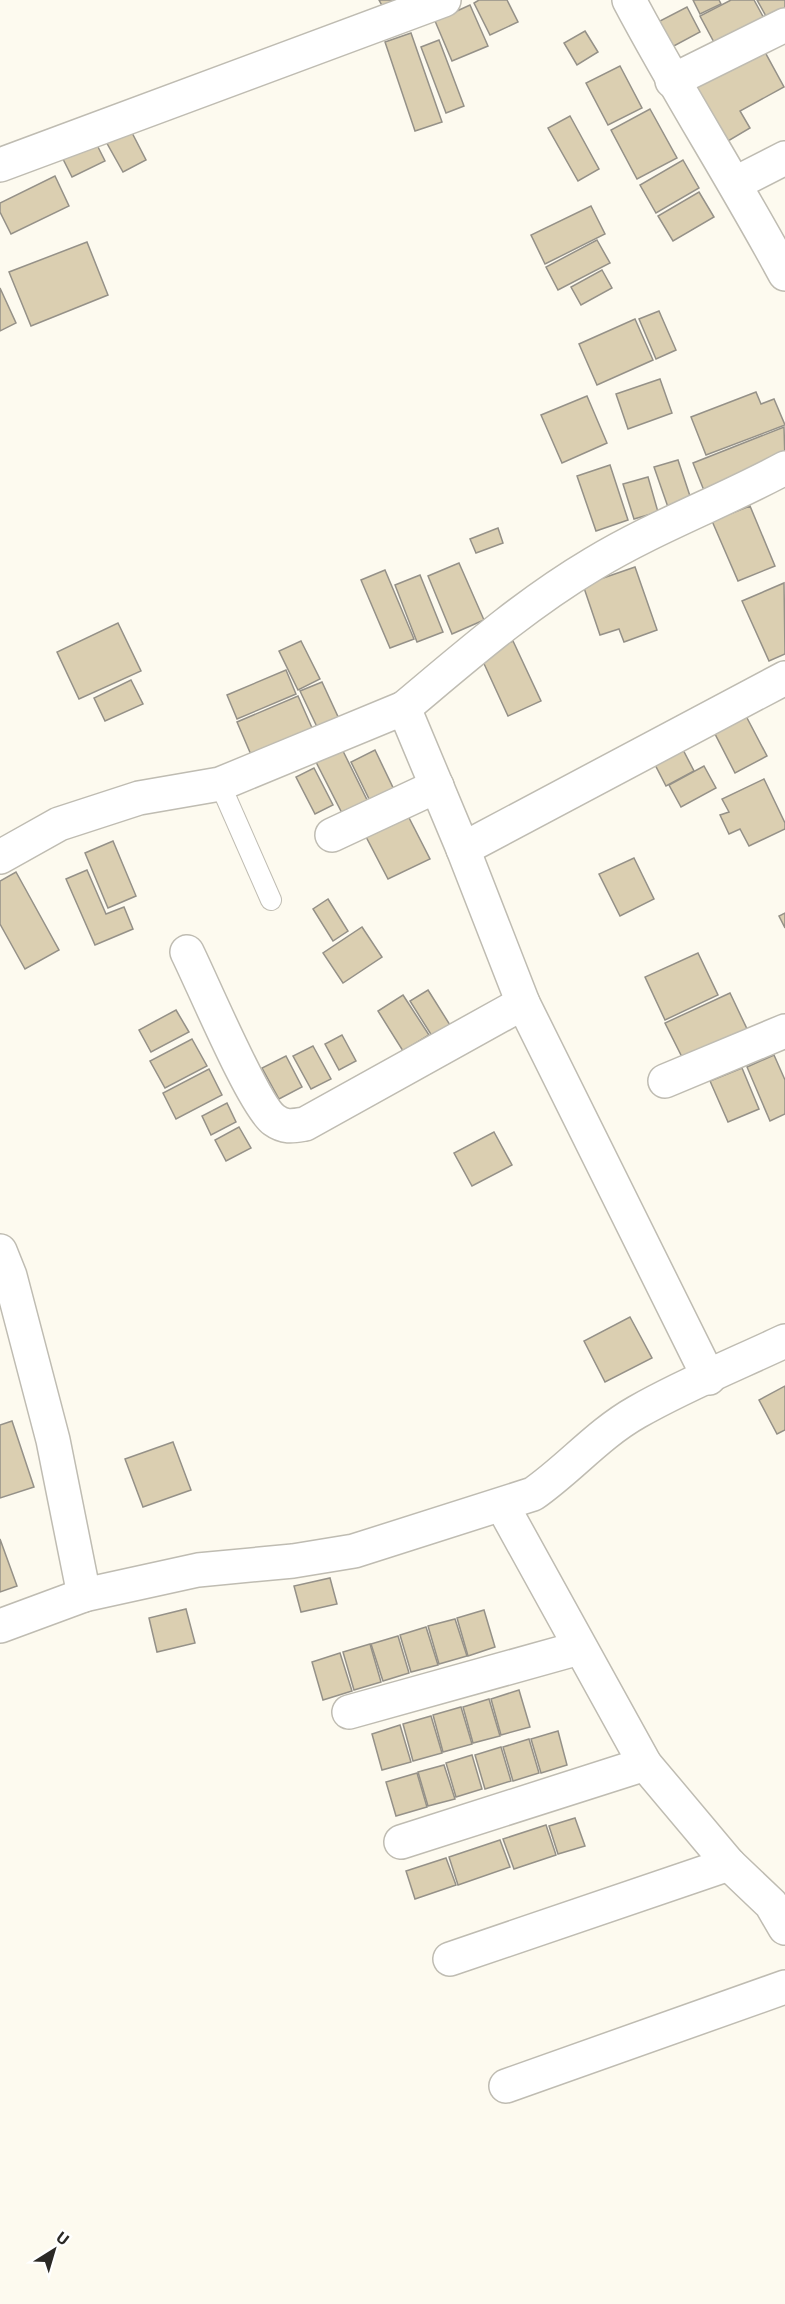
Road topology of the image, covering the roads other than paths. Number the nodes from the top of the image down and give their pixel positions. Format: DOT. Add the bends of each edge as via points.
graph roads {
  1 [pos="444,0"];
  2 [pos="628,0"];
  3 [pos="785,25"];
  4 [pos="672,81"];
  5 [pos="785,158"];
  6 [pos="0,165"];
  7 [pos="736,183"];
  8 [pos="785,274"];
  9 [pos="785,468"];
  10 [pos="785,678"];
  11 [pos="404,708"];
  12 [pos="220,784"];
  13 [pos="437,786"];
  14 [pos="332,835"];
  15 [pos="463,849"];
  16 [pos="0,856"];
  17 [pos="271,900"];
  18 [pos="187,952"];
  19 [pos="523,1002"];
  20 [pos="785,1031"];
  21 [pos="665,1081"];
  22 [pos="0,1251"];
  23 [pos="785,1341"];
  24 [pos="709,1378"];
  25 [pos="501,1505"];
  26 [pos="84,1595"];
  27 [pos="0,1626"];
  28 [pos="579,1648"];
  29 [pos="349,1712"];
  30 [pos="645,1764"];
  31 [pos="401,1842"];
  32 [pos="729,1864"];
  33 [pos="785,1928"];
  34 [pos="450,1959"];
  35 [pos="785,1987"];
  36 [pos="506,2086"];
  1 -- 6 [label="street"];
  2 -- 4 [label="street"];
  3 -- 4 [label="street"];
  4 -- 7 [label="street"];
  5 -- 7 [label="street"];
  7 -- 8 [label="street"];
  9 -- 11 [label="street" via="652,532 561,584 498,629"];
  10 -- 15 [label="street"];
  11 -- 12 [label="street"];
  11 -- 13 [label="street"];
  12 -- 16 [label="street" via="139,798 71,820"];
  12 -- 17 [label="lane"];
  13 -- 14 [label="street"];
  13 -- 15 [label="street"];
  15 -- 19 [label="street"];
  18 -- 19 [label="street" via="257,1096 272,1119 286,1127 305,1124"];
  19 -- 24 [label="street"];
  20 -- 21 [label="street"];
  22 -- 26 [label="street" via="53,1440"];
  23 -- 24 [label="street"];
  24 -- 25 [label="street" via="636,1412 602,1436 555,1479 533,1494"];
  25 -- 26 [label="street" via="354,1551 198,1570"];
  25 -- 28 [label="street"];
  26 -- 27 [label="street"];
  28 -- 29 [label="street"];
  28 -- 30 [label="street"];
  30 -- 31 [label="street"];
  30 -- 32 [label="street"];
  32 -- 33 [label="street" via="771,1904"];
  32 -- 34 [label="street"];
  35 -- 36 [label="street"];
}
